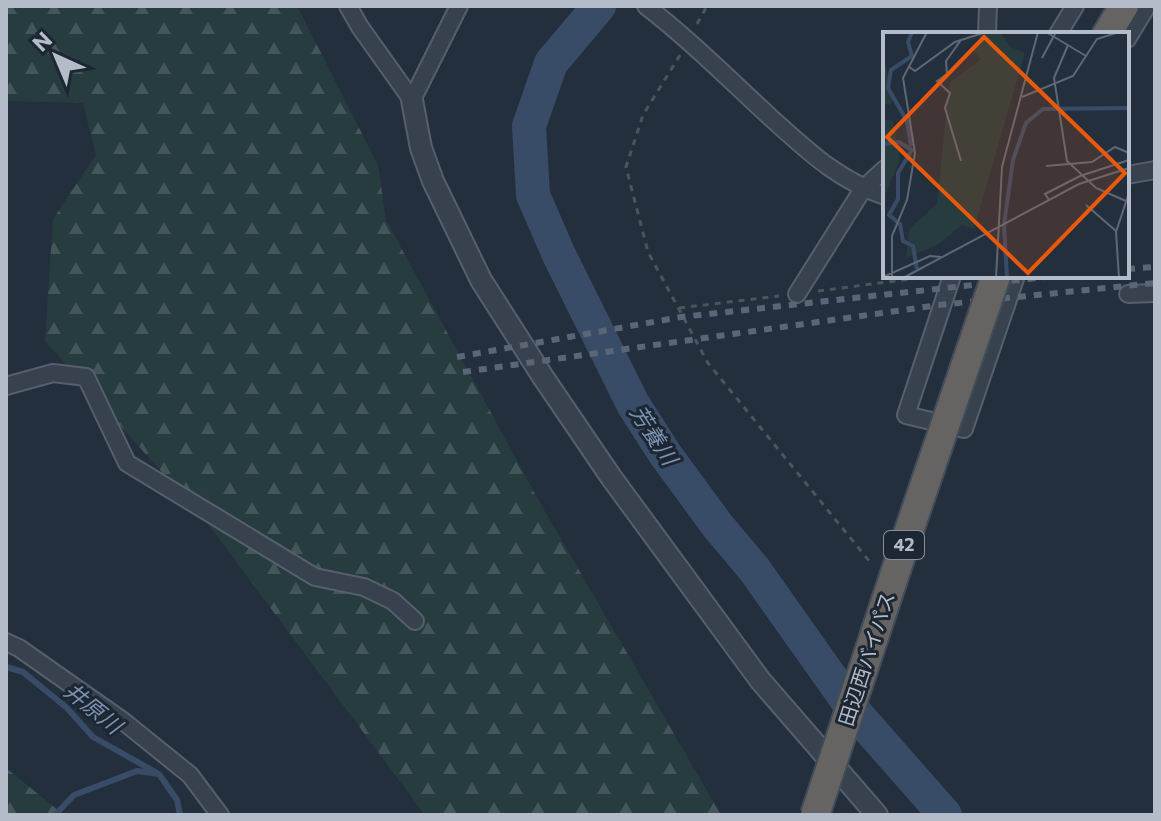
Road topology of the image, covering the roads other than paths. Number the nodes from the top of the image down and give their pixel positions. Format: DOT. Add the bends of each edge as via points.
graph roads {
  1 [pos="348,6"];
  2 [pos="459,6"];
  3 [pos="646,6"];
  4 [pos="988,6"];
  5 [pos="1075,6"];
  6 [pos="1137,8"];
  7 [pos="987,32"];
  8 [pos="1059,32"];
  9 [pos="1109,32"];
  10 [pos="1129,33"];
  11 [pos="412,100"];
  12 [pos="1155,170"];
  13 [pos="883,171"];
  14 [pos="1129,175"];
  15 [pos="863,189"];
  16 [pos="883,195"];
  17 [pos="951,278"];
  18 [pos="995,278"];
  19 [pos="1015,278"];
  20 [pos="1155,293"];
  21 [pos="797,294"];
  22 [pos="1128,294"];
  23 [pos="6,386"];
  24 [pos="415,621"];
  25 [pos="6,642"];
  26 [pos="220,815"];
  27 [pos="815,815"];
  28 [pos="877,815"];
  1 -- 11 [label="street"];
  2 -- 11 [label="street"];
  3 -- 15 [label="street" via="813,156"];
  4 -- 7 [label="street"];
  5 -- 8 [label="street"];
  6 -- 9 [label="highway"];
  6 -- 10 [label="street"];
  11 -- 28 [label="street" via="433,181 481,280 543,377 760,680"];
  12 -- 14 [label="street"];
  13 -- 15 [label="street"];
  15 -- 16 [label="street"];
  15 -- 21 [label="street"];
  17 -- 19 [label="street" via="906,415 964,429"];
  18 -- 27 [label="highway, 田辺西バイパス / 42, bridge"];
  20 -- 22 [label="street"];
  23 -- 24 [label="street" via="53,373 86,377 127,463 315,577 364,587 393,601"];
  25 -- 26 [label="street" via="123,721 190,775"];
}
